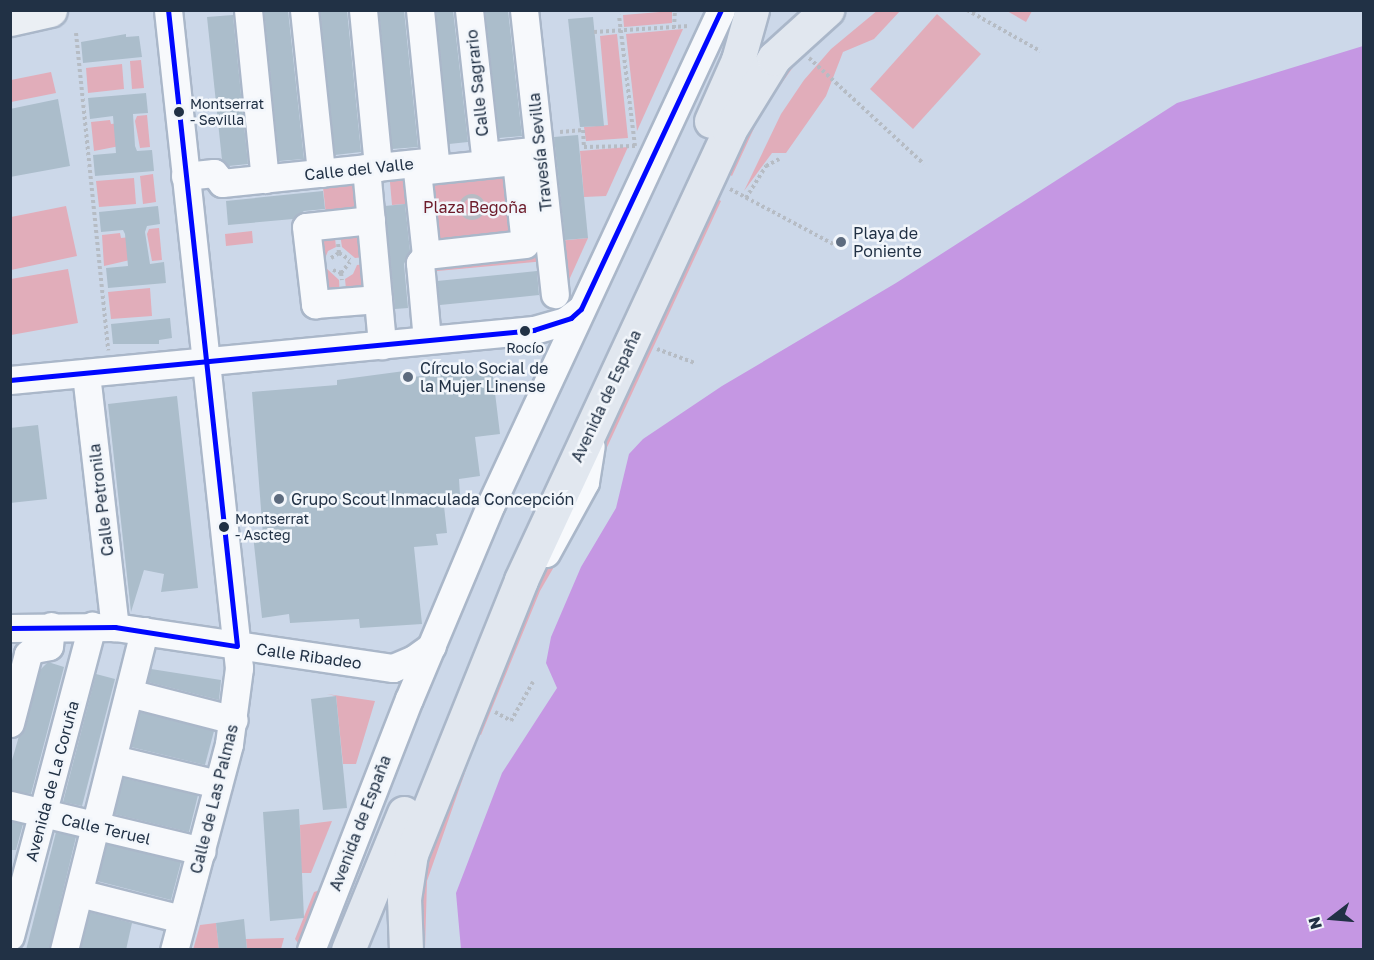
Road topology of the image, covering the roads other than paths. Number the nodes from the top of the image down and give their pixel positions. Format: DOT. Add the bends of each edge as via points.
graph roads {
  1 [pos="50,10"];
  2 [pos="168,10"];
  3 [pos="248,10"];
  4 [pos="304,10"];
  5 [pos="363,10"];
  6 [pos="420,10"];
  7 [pos="469,10"];
  8 [pos="524,10"];
  9 [pos="721,10"];
  10 [pos="752,10"];
  11 [pos="827,10"];
  12 [pos="10,19"];
  13 [pos="528,149"];
  14 [pos="485,156"];
  15 [pos="421,165"];
  16 [pos="372,168"];
  17 [pos="321,173"];
  18 [pos="185,176"];
  19 [pos="266,179"];
  20 [pos="371,220"];
  21 [pos="538,245"];
  22 [pos="426,255"];
  23 [pos="555,294"];
  24 [pos="378,299"];
  25 [pos="581,309"];
  26 [pos="534,330"];
  27 [pos="427,340"];
  28 [pos="382,345"];
  29 [pos="204,364"];
  30 [pos="556,364"];
  31 [pos="98,373"];
  32 [pos="10,380"];
  33 [pos="51,626"];
  34 [pos="104,626"];
  35 [pos="10,628"];
  36 [pos="144,631"];
  37 [pos="237,646"];
  38 [pos="432,646"];
  39 [pos="393,668"];
  40 [pos="129,693"];
  41 [pos="409,699"];
  42 [pos="234,720"];
  43 [pos="10,723"];
  44 [pos="113,759"];
  45 [pos="218,784"];
  46 [pos="10,805"];
  47 [pos="44,814"];
  48 [pos="95,826"];
  49 [pos="202,851"];
  50 [pos="79,893"];
  51 [pos="182,919"];
  52 [pos="10,936"];
  53 [pos="311,949"];
  54 [pos="64,950"];
  55 [pos="174,950"];
  56 [pos="348,950"];
  57 [pos="406,950"];
  1 -- 12 [label="main road"];
  2 -- 18 [label="street, Calle de Las Palmas"];
  3 -- 19 [label="street"];
  4 -- 17 [label="street"];
  5 -- 16 [label="street"];
  6 -- 15 [label="street"];
  7 -- 14 [label="street, Calle Sagrario"];
  8 -- 13 [label="street, Travesía Sevilla"];
  9 -- 25 [label="street, Avenida de España"];
  10 -- 56 [label="highway, Avenida de España" via="731,79 494,592"];
  11 -- 57 [label="highway, Avenida de España" via="785,45 750,93 521,580 411,854 404,899"];
  13 -- 14 [label="street, Calle del Valle"];
  13 -- 15 [label="street"];
  13 -- 21 [label="street, Travesía Sevilla"];
  14 -- 15 [label="street, Calle del Valle"];
  15 -- 16 [label="street, Calle del Valle"];
  15 -- 22 [label="street"];
  16 -- 17 [label="street, Calle del Valle"];
  16 -- 20 [label="street"];
  17 -- 19 [label="street, Calle del Valle"];
  18 -- 19 [label="street, Calle del Valle" via="214,173 222,183"];
  18 -- 29 [label="street, Calle de Las Palmas"];
  20 -- 24 [label="street"];
  20 -- 24 [label="street" via="306,226 315,304"];
  21 -- 22 [label="street"];
  21 -- 23 [label="street, Travesía Sevilla"];
  22 -- 27 [label="street" via="420,263"];
  24 -- 28 [label="street"];
  25 -- 26 [label="street" via="565,321"];
  25 -- 30 [label="street, Avenida de España"];
  26 -- 27 [label="street"];
  26 -- 30 [label="street" via="549,340"];
  27 -- 28 [label="street"];
  28 -- 29 [label="street"];
  29 -- 31 [label="street"];
  29 -- 37 [label="street, Calle de Las Palmas"];
  30 -- 38 [label="street, Avenida de España"];
  31 -- 32 [label="street"];
  31 -- 34 [label="street, Calle Petronila"];
  33 -- 34 [label="street, Calle Ribadeo"];
  33 -- 35 [label="street, Calle Ribadeo"];
  33 -- 43 [label="street" via="49,646 28,654"];
  34 -- 36 [label="street, Calle Ribadeo"];
  34 -- 47 [label="street, Avenida de La Coruña"];
  36 -- 37 [label="street, Calle Ribadeo"];
  36 -- 40 [label="street"];
  37 -- 39 [label="street, Calle Ribadeo"];
  37 -- 42 [label="street, Calle de Las Palmas"];
  38 -- 39 [label="street"];
  38 -- 41 [label="street, Avenida de España"];
  39 -- 41 [label="street"];
  40 -- 42 [label="street"];
  40 -- 44 [label="street"];
  41 -- 53 [label="street, Avenida de España"];
  42 -- 45 [label="street, Calle de Las Palmas"];
  44 -- 45 [label="street"];
  44 -- 48 [label="street"];
  45 -- 49 [label="street, Calle de Las Palmas"];
  46 -- 47 [label="street, Calle Teruel"];
  47 -- 48 [label="street, Calle Teruel"];
  47 -- 52 [label="street, Avenida de La Coruña"];
  48 -- 49 [label="street, Calle Teruel"];
  48 -- 50 [label="street"];
  49 -- 51 [label="street, Calle de Las Palmas"];
  50 -- 51 [label="street"];
  50 -- 54 [label="street"];
  51 -- 55 [label="street, Calle de Las Palmas"];
}
